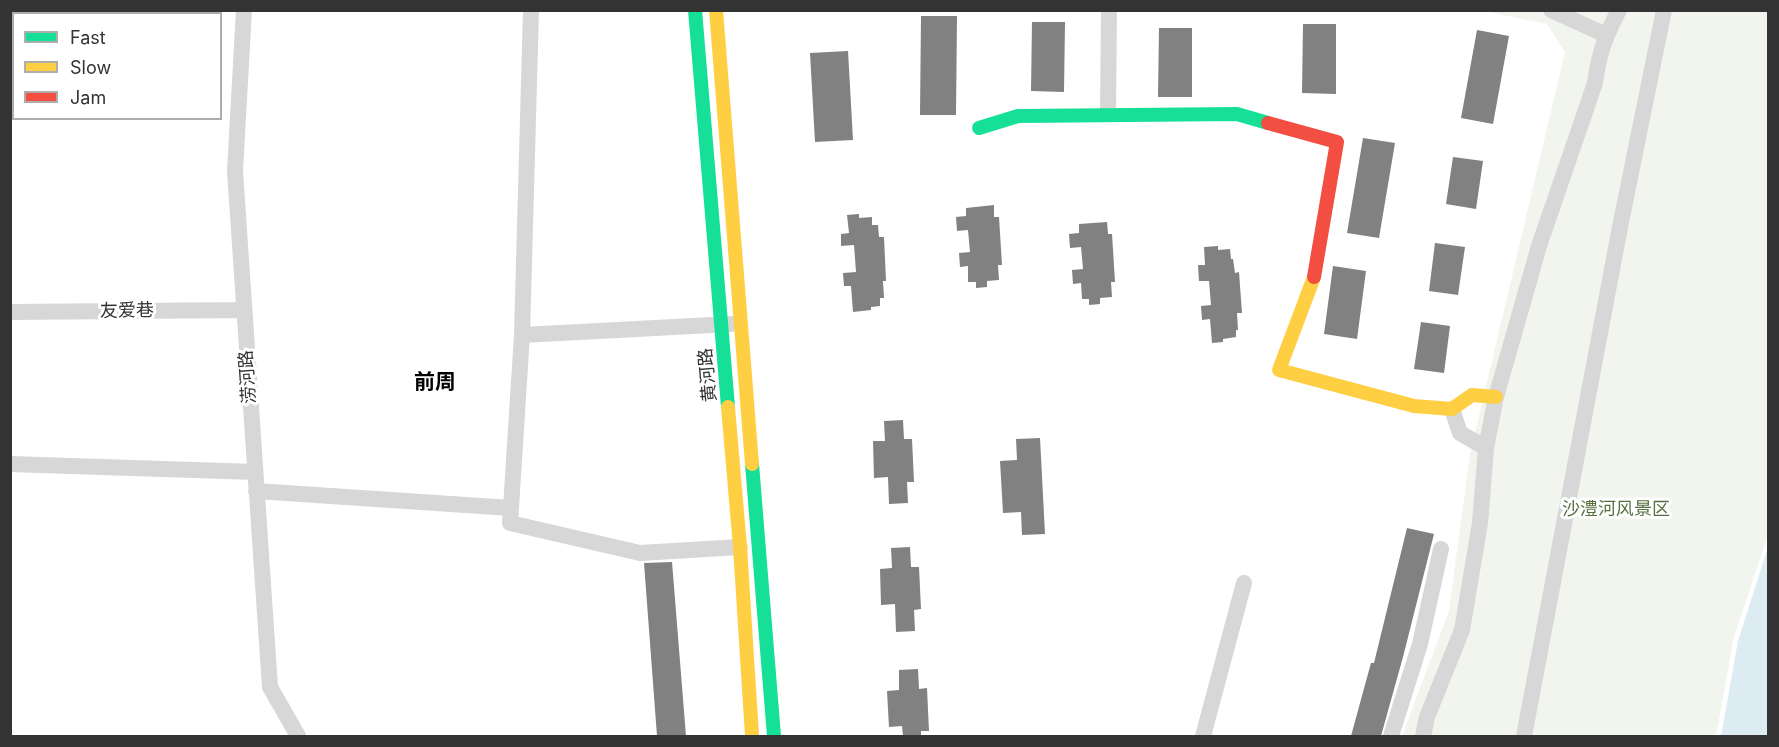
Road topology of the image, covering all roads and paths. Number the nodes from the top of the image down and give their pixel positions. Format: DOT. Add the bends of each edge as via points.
graph roads {
  1 [pos="244,10"];
  2 [pos="531,10"];
  3 [pos="694,10"];
  4 [pos="716,10"];
  5 [pos="1109,10"];
  6 [pos="1551,10"];
  7 [pos="1620,10"];
  8 [pos="1664,10"];
  9 [pos="1606,35"];
  10 [pos="1108,114"];
  11 [pos="978,128"];
  12 [pos="244,310"];
  13 [pos="10,312"];
  14 [pos="741,323"];
  15 [pos="722,325"];
  16 [pos="522,335"];
  17 [pos="1496,397"];
  18 [pos="1452,409"];
  19 [pos="1486,448"];
  20 [pos="10,464"];
  21 [pos="255,472"];
  22 [pos="256,491"];
  23 [pos="511,508"];
  24 [pos="740,548"];
  25 [pos="1441,549"];
  26 [pos="1244,582"];
  27 [pos="297,736"];
  28 [pos="752,736"];
  29 [pos="774,736"];
  30 [pos="1203,736"];
  31 [pos="1391,736"];
  32 [pos="1423,736"];
  33 [pos="1524,736"];
  1 -- 12 [label="street, 涝河路" via="235,171"];
  2 -- 16 [label="street"];
  3 -- 15 [label="main road, 黄河路"];
  4 -- 14 [label="main road, 黄河路"];
  5 -- 10 [label="street"];
  6 -- 9 [label="street"];
  7 -- 9 [label="street"];
  8 -- 33 [label="street"];
  9 -- 17 [label="street" via="1595,83 1539,246"];
  10 -- 11 [label="main road" via="1018,116"];
  10 -- 18 [label="main road" via="1237,114 1336,142 1315,274 1279,370 1414,406"];
  12 -- 13 [label="street, 友爱巷"];
  12 -- 21 [label="street, 涝河路"];
  14 -- 15 [label="street"];
  14 -- 29 [label="main road, 黄河路"];
  15 -- 16 [label="street"];
  15 -- 24 [label="main road, 黄河路"];
  16 -- 23 [label="street"];
  17 -- 18 [label="main road" via="1472,395"];
  17 -- 19 [label="street"];
  18 -- 19 [label="street" via="1460,433"];
  19 -- 32 [label="street" via="1480,523 1462,630"];
  20 -- 21 [label="street"];
  21 -- 22 [label="street, 涝河路"];
  22 -- 23 [label="street"];
  22 -- 27 [label="street, 涝河路" via="270,687"];
  23 -- 24 [label="street" via="510,523 640,553"];
  24 -- 28 [label="main road, 黄河路"];
  25 -- 31 [label="street" via="1420,644"];
  26 -- 30 [label="street"];
}
